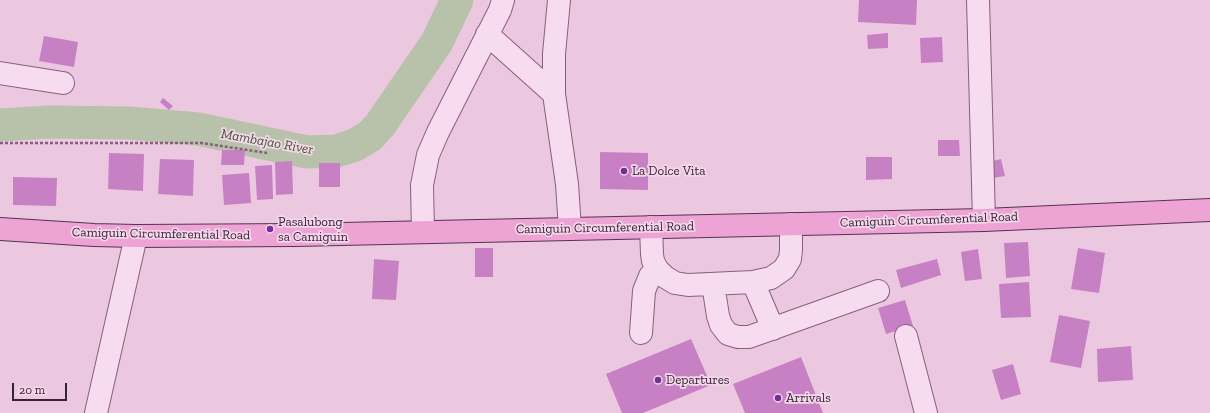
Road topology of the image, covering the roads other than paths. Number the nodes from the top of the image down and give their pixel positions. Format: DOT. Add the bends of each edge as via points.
graph roads {
  1 [pos="503,0"];
  2 [pos="559,0"];
  3 [pos="978,0"];
  4 [pos="487,34"];
  5 [pos="0,73"];
  6 [pos="63,83"];
  7 [pos="554,94"];
  8 [pos="1210,210"];
  9 [pos="984,220"];
  10 [pos="791,224"];
  11 [pos="651,227"];
  12 [pos="570,229"];
  13 [pos="0,230"];
  14 [pos="423,232"];
  15 [pos="136,236"];
  16 [pos="657,269"];
  17 [pos="753,282"];
  18 [pos="713,284"];
  19 [pos="878,291"];
  20 [pos="773,329"];
  21 [pos="641,333"];
  22 [pos="906,336"];
  23 [pos="96,413"];
  24 [pos="926,413"];
  1 -- 4 [label="street"];
  2 -- 7 [label="street" via="554,54"];
  3 -- 9 [label="street"];
  4 -- 7 [label="street"];
  4 -- 14 [label="street" via="428,155 422,185"];
  5 -- 6 [label="street"];
  7 -- 12 [label="street" via="567,184"];
  8 -- 9 [label="main road, Camiguin Circumferential Road"];
  9 -- 10 [label="main road, Camiguin Circumferential Road"];
  10 -- 11 [label="main road, Camiguin Circumferential Road"];
  10 -- 17 [label="street" via="790,259 784,269 770,278"];
  11 -- 12 [label="main road, Camiguin Circumferential Road"];
  11 -- 16 [label="street" via="652,254"];
  12 -- 14 [label="main road, Camiguin Circumferential Road"];
  13 -- 15 [label="main road, Camiguin Circumferential Road"];
  14 -- 15 [label="main road, Camiguin Circumferential Road"];
  15 -- 23 [label="street"];
  16 -- 18 [label="street" via="675,283"];
  16 -- 21 [label="street" via="650,276 644,291"];
  17 -- 18 [label="street"];
  17 -- 20 [label="street"];
  18 -- 20 [label="street" via="718,316 728,334 749,337"];
  19 -- 20 [label="street"];
  22 -- 24 [label="street"];
}
